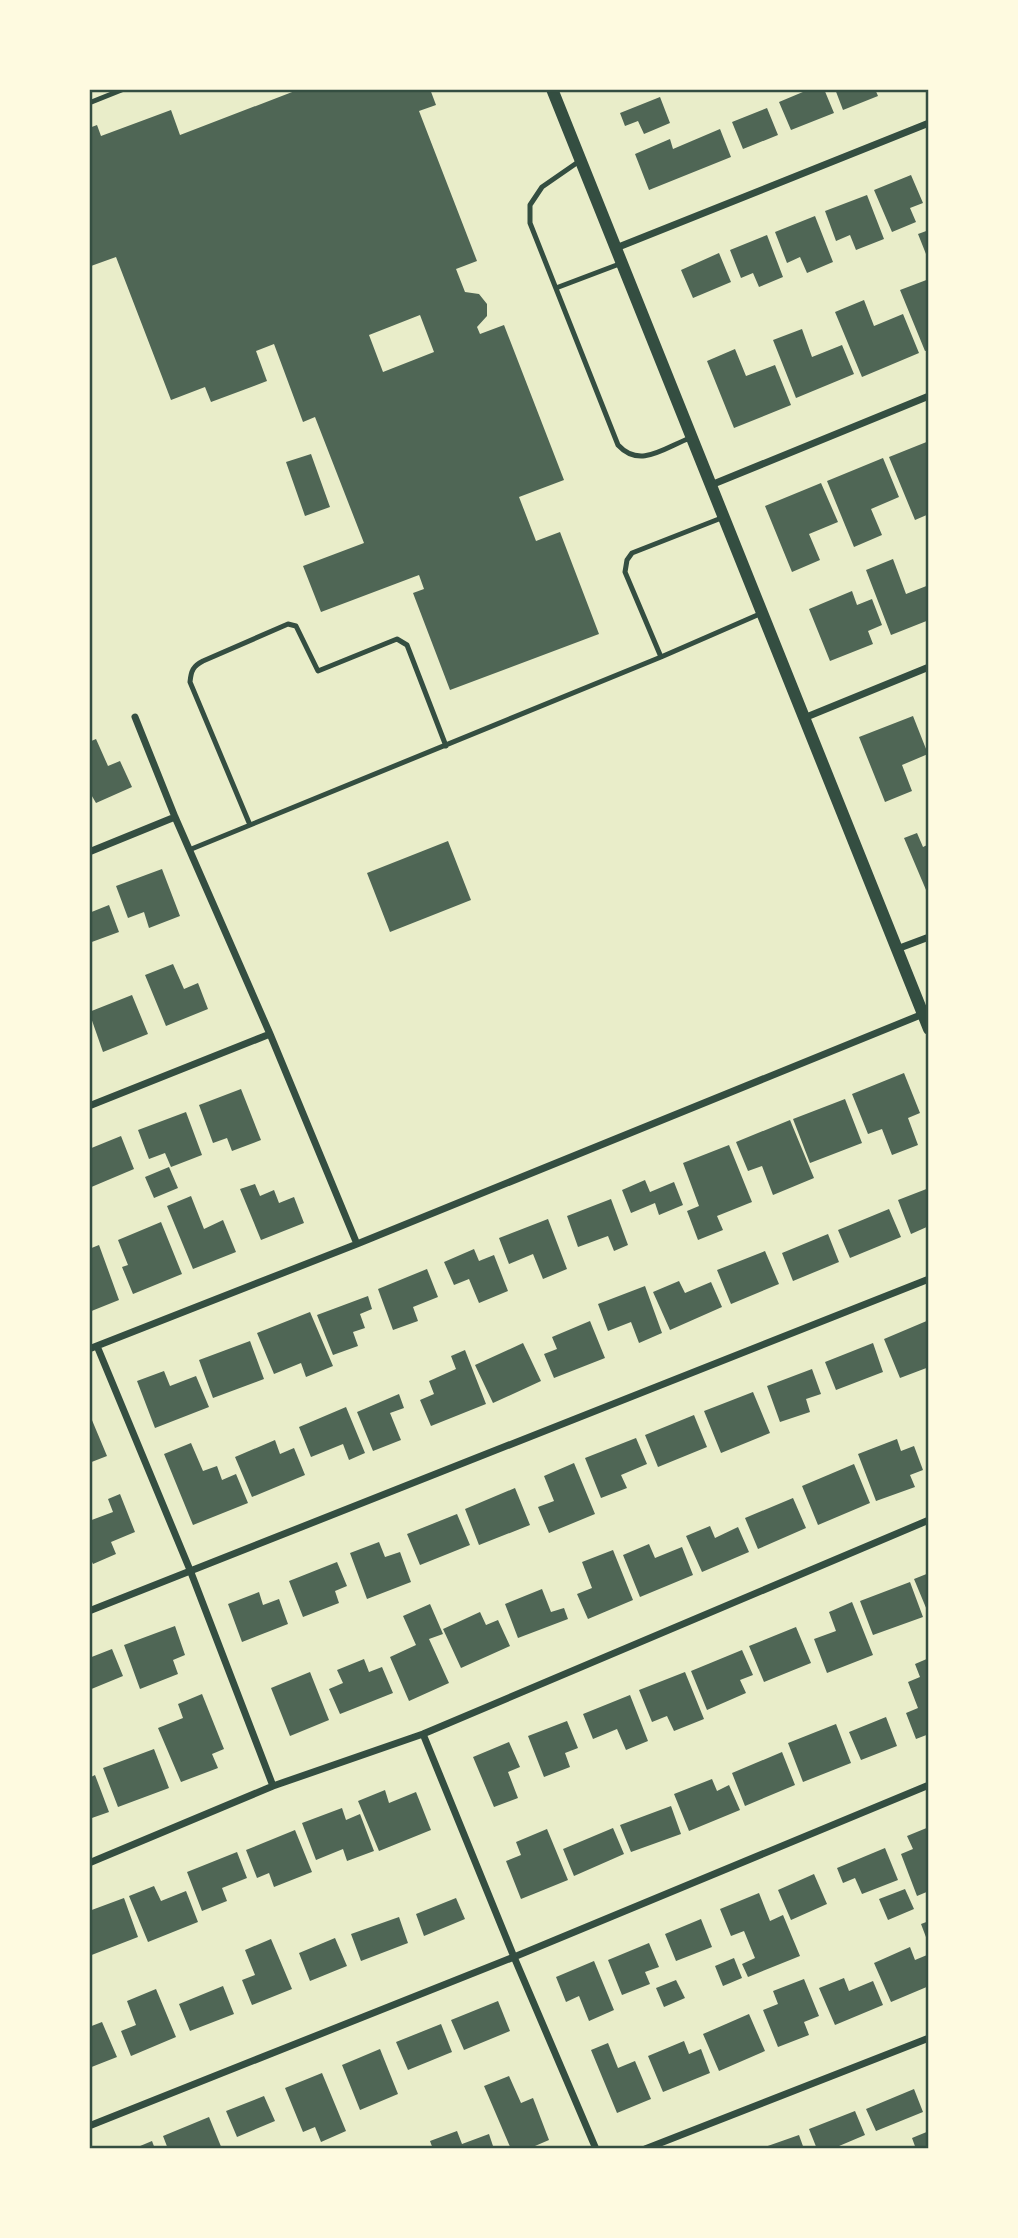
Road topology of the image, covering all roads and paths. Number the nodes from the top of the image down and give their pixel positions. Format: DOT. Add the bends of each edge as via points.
graph roads {
  1 [pos="124,89"];
  2 [pos="552,89"];
  3 [pos="89,103"];
  4 [pos="929,123"];
  5 [pos="581,160"];
  6 [pos="616,248"];
  7 [pos="622,263"];
  8 [pos="556,288"];
  9 [pos="929,396"];
  10 [pos="692,437"];
  11 [pos="711,485"];
  12 [pos="724,517"];
  13 [pos="762,613"];
  14 [pos="661,657"];
  15 [pos="929,667"];
  16 [pos="135,717"];
  17 [pos="804,718"];
  18 [pos="446,746"];
  19 [pos="175,817"];
  20 [pos="250,825"];
  21 [pos="189,849"];
  22 [pos="89,852"];
  23 [pos="929,937"];
  24 [pos="897,949"];
  25 [pos="923,1014"];
  26 [pos="929,1029"];
  27 [pos="270,1034"];
  28 [pos="89,1106"];
  29 [pos="357,1244"];
  30 [pos="929,1279"];
  31 [pos="93,1348"];
  32 [pos="929,1520"];
  33 [pos="190,1570"];
  34 [pos="89,1611"];
  35 [pos="423,1734"];
  36 [pos="929,1785"];
  37 [pos="272,1786"];
  38 [pos="89,1863"];
  39 [pos="514,1957"];
  40 [pos="929,2038"];
  41 [pos="89,2126"];
  42 [pos="596,2149"];
  43 [pos="645,2149"];
  1 -- 3 [label="lane"];
  2 -- 5 [label="street"];
  4 -- 6 [label="street"];
  5 -- 6 [label="street"];
  5 -- 8 [label="lane" via="542,187 530,205 530,223"];
  6 -- 7 [label="street"];
  7 -- 8 [label="lane"];
  7 -- 10 [label="street"];
  8 -- 10 [label="lane" via="618,445 627,455 640,458"];
  9 -- 11 [label="street"];
  10 -- 11 [label="street"];
  11 -- 12 [label="street"];
  12 -- 13 [label="street"];
  12 -- 14 [label="lane" via="632,553 627,560 625,572"];
  13 -- 14 [label="lane"];
  13 -- 17 [label="street"];
  14 -- 18 [label="lane"];
  15 -- 17 [label="street"];
  16 -- 19 [label="street"];
  17 -- 24 [label="street"];
  18 -- 20 [label="lane"];
  18 -- 20 [label="lane" via="407,645 397,639 318,671 296,626 288,624 203,661 191,672 190,682"];
  19 -- 21 [label="street"];
  19 -- 22 [label="street"];
  20 -- 21 [label="lane"];
  21 -- 27 [label="street"];
  23 -- 24 [label="street"];
  24 -- 25 [label="street"];
  25 -- 26 [label="street"];
  25 -- 29 [label="street"];
  27 -- 28 [label="street"];
  27 -- 29 [label="street"];
  29 -- 31 [label="street"];
  30 -- 33 [label="street"];
  31 -- 33 [label="street"];
  32 -- 35 [label="street"];
  33 -- 34 [label="street"];
  33 -- 37 [label="street"];
  35 -- 37 [label="street"];
  35 -- 39 [label="street"];
  36 -- 39 [label="street"];
  37 -- 38 [label="street"];
  39 -- 41 [label="street"];
  39 -- 42 [label="street"];
  40 -- 43 [label="street"];
}
